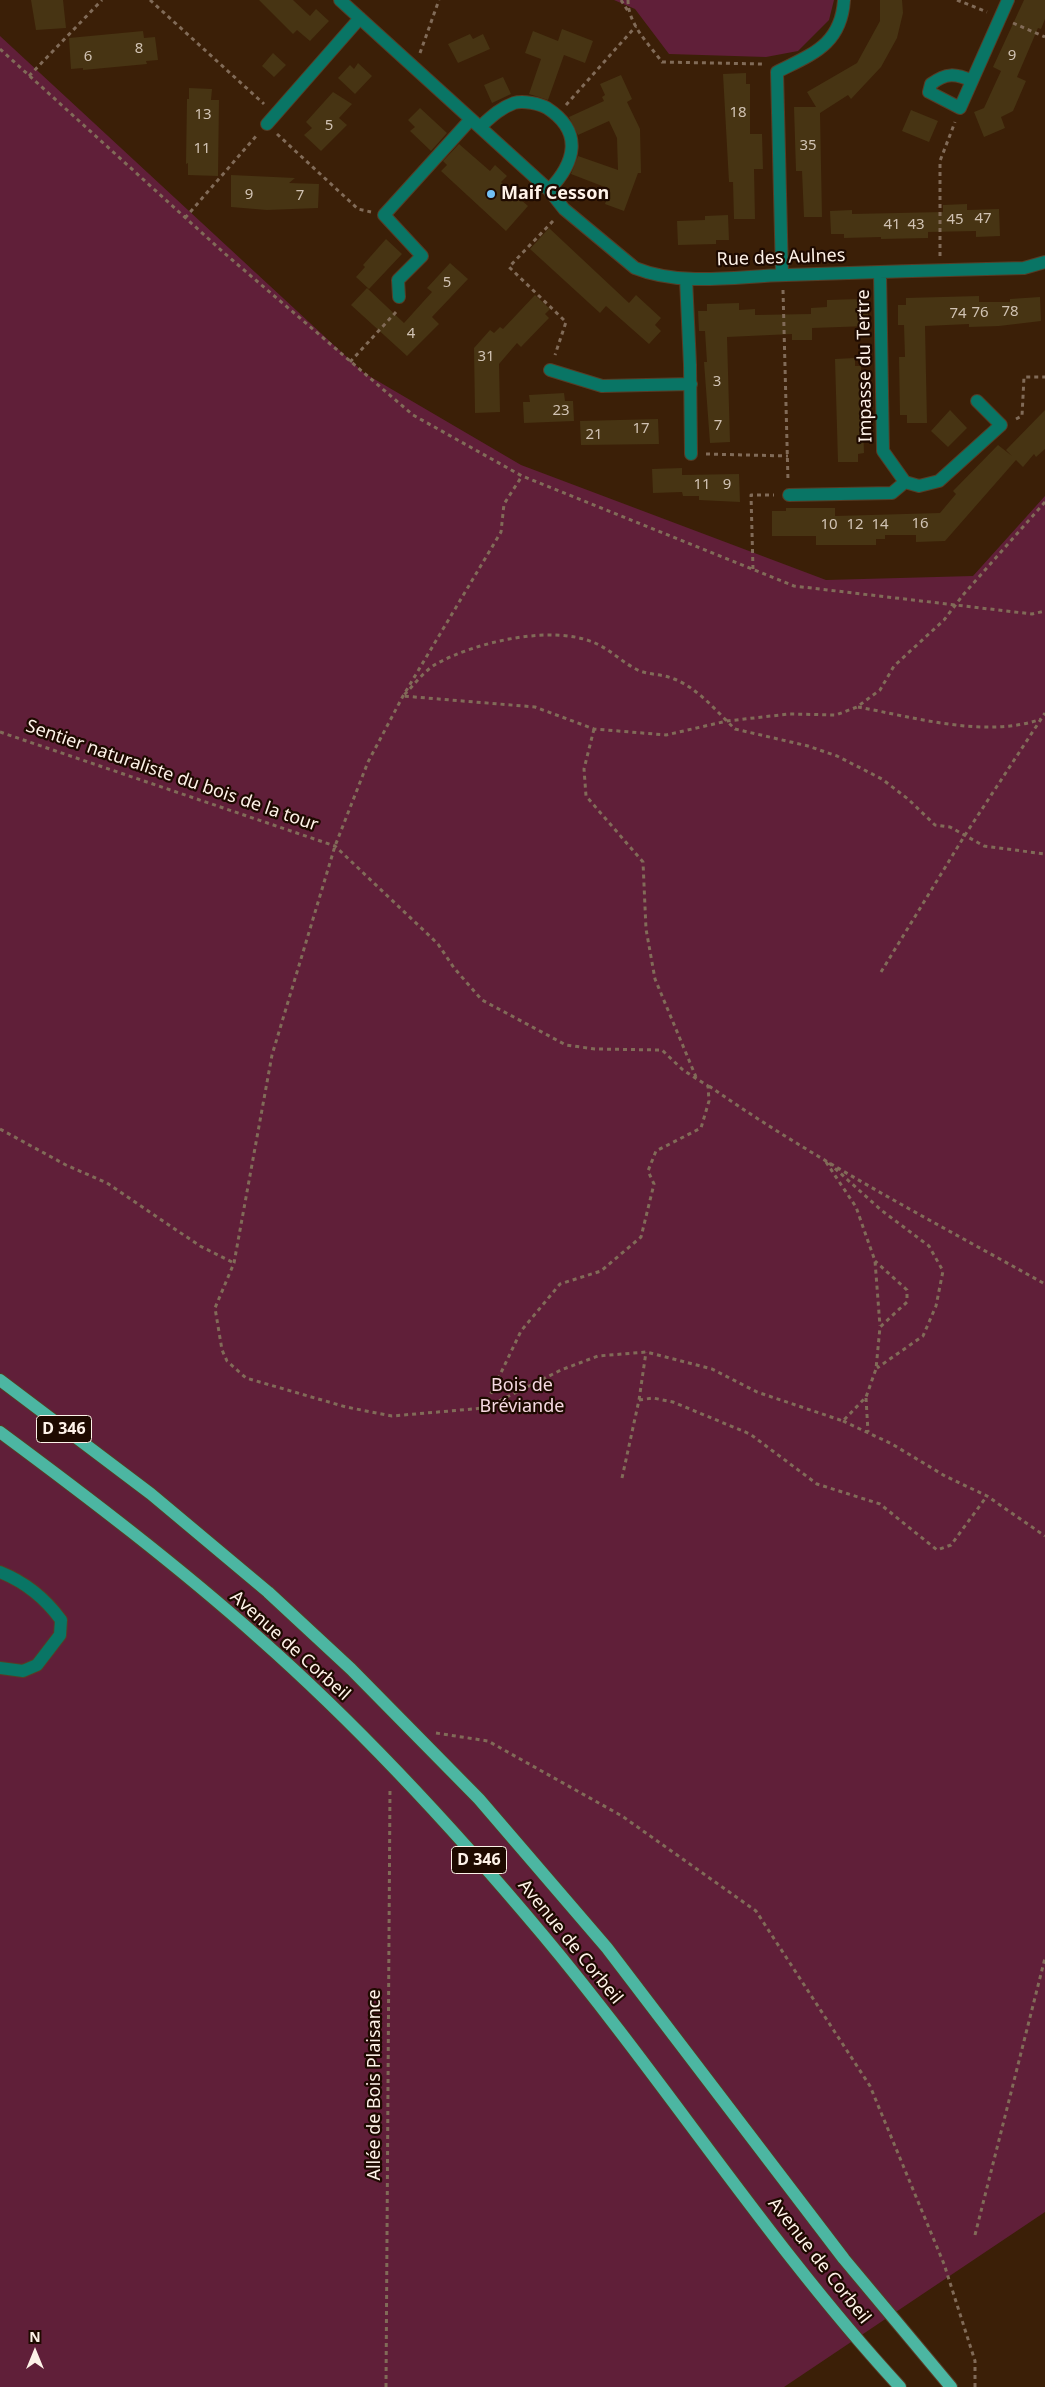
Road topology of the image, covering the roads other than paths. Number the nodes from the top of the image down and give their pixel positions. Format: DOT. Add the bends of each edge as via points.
graph roads {
  1 [pos="340,0"];
  2 [pos="844,0"];
  3 [pos="1008,0"];
  4 [pos="360,18"];
  5 [pos="972,81"];
  6 [pos="475,123"];
  7 [pos="266,124"];
  8 [pos="549,190"];
  9 [pos="1045,262"];
  10 [pos="880,273"];
  11 [pos="782,275"];
  12 [pos="686,279"];
  13 [pos="399,297"];
  14 [pos="550,370"];
  15 [pos="691,384"];
  16 [pos="977,401"];
  17 [pos="691,454"];
  18 [pos="905,482"];
  19 [pos="788,495"];
  20 [pos="0,1380"];
  21 [pos="0,1432"];
  22 [pos="0,1572"];
  23 [pos="0,1668"];
  24 [pos="900,2387"];
  25 [pos="951,2387"];
  1 -- 4 [label="street, Rue des Aulnes"];
  2 -- 11 [label="street" via="839,25 819,51 777,72"];
  3 -- 5 [label="street"];
  4 -- 6 [label="street, Rue des Aulnes"];
  4 -- 7 [label="street"];
  5 -- 5 [label="street" via="960,108 929,92 931,84 946,74 960,75"];
  6 -- 8 [label="street, Rue des Aulnes"];
  6 -- 8 [label="street" via="516,102 541,105 557,115 568,127 572,147 567,168"];
  6 -- 13 [label="street" via="384,215 422,256 398,280"];
  8 -- 12 [label="street, Rue des Aulnes" via="564,209 635,268 650,274"];
  9 -- 10 [label="street, Rue des Aulnes" via="1024,268"];
  10 -- 11 [label="street, Rue des Aulnes"];
  10 -- 18 [label="street, Impasse du Tertre" via="883,451"];
  11 -- 12 [label="street, Rue des Aulnes"];
  12 -- 15 [label="street"];
  14 -- 15 [label="street" via="602,386"];
  15 -- 17 [label="street"];
  16 -- 18 [label="street" via="1001,425 939,481 919,486"];
  18 -- 19 [label="street" via="892,493"];
  20 -- 25 [label="main road, D 346" via="151,1494 268,1592 352,1669 479,1799 607,1948 844,2258"];
  21 -- 24 [label="main road, Avenue de Corbeil / D 346" via="172,1564 259,1637 394,1767 466,1844 555,1949 794,2260"];
  22 -- 23 [label="street" via="30,1587 61,1620 60,1635 37,1665 23,1672"];
}
